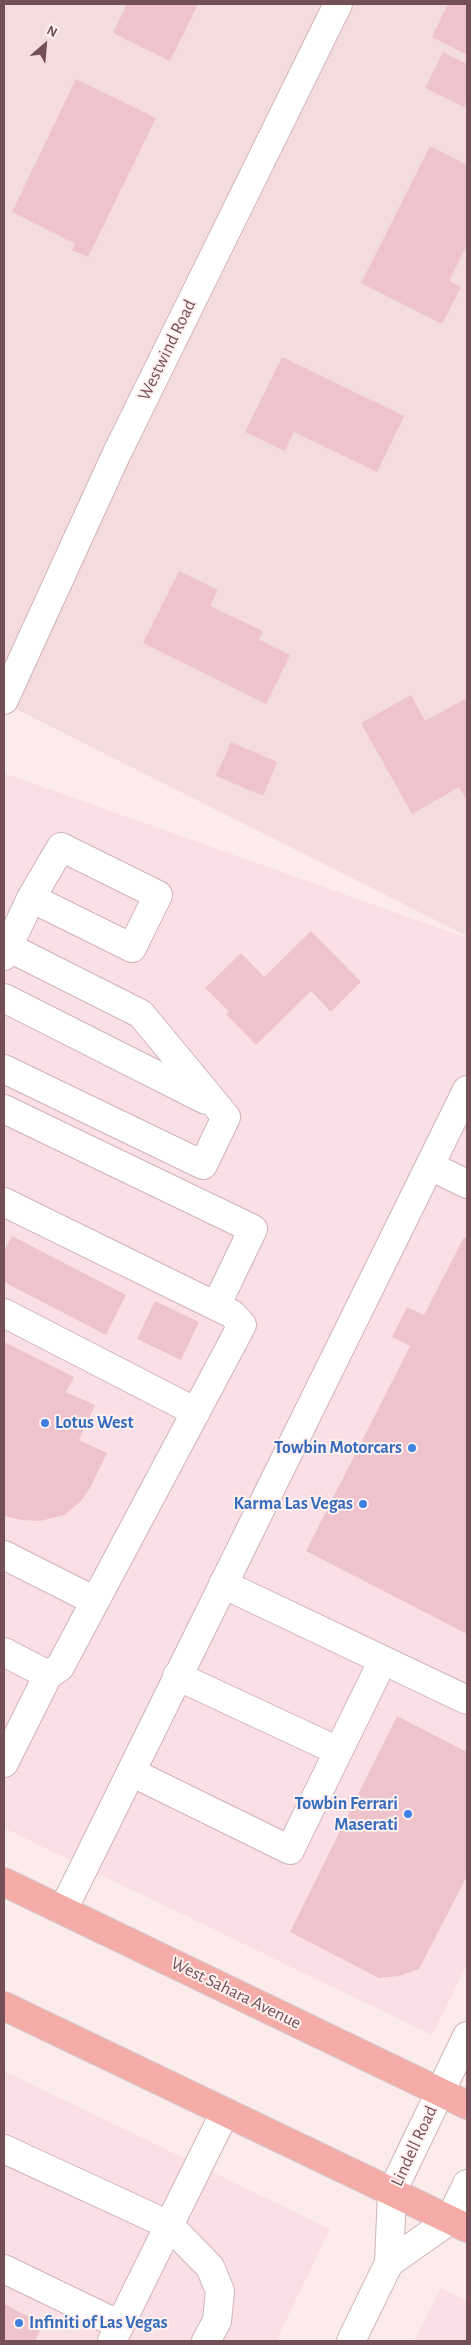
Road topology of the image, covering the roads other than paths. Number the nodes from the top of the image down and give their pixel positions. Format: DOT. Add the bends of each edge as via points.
graph roads {
  1 [pos="338,4"];
  2 [pos="4,700"];
  3 [pos="31,898"];
  4 [pos="6,952"];
  5 [pos="4,998"];
  6 [pos="4,1069"];
  7 [pos="467,1090"];
  8 [pos="215,1104"];
  9 [pos="4,1109"];
  10 [pos="430,1166"];
  11 [pos="467,1184"];
  12 [pos="4,1202"];
  13 [pos="216,1306"];
  14 [pos="4,1314"];
  15 [pos="196,1412"];
  16 [pos="4,1555"];
  17 [pos="223,1584"];
  18 [pos="94,1602"];
  19 [pos="4,1652"];
  20 [pos="383,1660"];
  21 [pos="48,1675"];
  22 [pos="178,1676"];
  23 [pos="467,1700"];
  24 [pos="338,1751"];
  25 [pos="4,1763"];
  26 [pos="131,1772"];
  27 [pos="4,1882"];
  28 [pos="63,1910"];
  29 [pos="4,2006"];
  30 [pos="467,2036"];
  31 [pos="440,2092"];
  32 [pos="467,2105"];
  33 [pos="225,2112"];
  34 [pos="4,2149"];
  35 [pos="467,2184"];
  36 [pos="392,2192"];
  37 [pos="458,2224"];
  38 [pos="169,2225"];
  39 [pos="389,2263"];
  40 [pos="4,2269"];
  41 [pos="116,2333"];
  42 [pos="206,2341"];
  43 [pos="351,2341"];
  1 -- 2 [label="street, Westwind Road" via="120,446"];
  3 -- 4 [label="street"];
  4 -- 8 [label="street" via="141,1014"];
  5 -- 8 [label="street"];
  6 -- 8 [label="street" via="203,1165 226,1118"];
  7 -- 10 [label="street"];
  9 -- 13 [label="street" via="254,1229"];
  10 -- 11 [label="street"];
  10 -- 17 [label="street"];
  12 -- 13 [label="street"];
  13 -- 15 [label="street" via="232,1314 242,1325"];
  14 -- 15 [label="street"];
  15 -- 18 [label="street"];
  16 -- 18 [label="street"];
  17 -- 20 [label="street"];
  17 -- 22 [label="street"];
  18 -- 21 [label="street" via="60,1667"];
  19 -- 21 [label="street"];
  20 -- 23 [label="street"];
  20 -- 24 [label="street"];
  21 -- 25 [label="street"];
  22 -- 24 [label="street"];
  22 -- 26 [label="street"];
  24 -- 26 [label="street" via="290,1850"];
  26 -- 28 [label="street"];
  27 -- 28 [label="main road, West Sahara Avenue"];
  28 -- 31 [label="main road, West Sahara Avenue"];
  29 -- 33 [label="main road"];
  30 -- 31 [label="street, Lindell Road"];
  31 -- 32 [label="main road, West Sahara Avenue"];
  31 -- 36 [label="street, Lindell Road"];
  33 -- 36 [label="main road"];
  33 -- 38 [label="street"];
  34 -- 38 [label="street"];
  35 -- 37 [label="street, Lindell Road"];
  36 -- 37 [label="main road"];
  36 -- 39 [label="street, Lindell Road"];
  37 -- 39 [label="street, Lindell Road"];
  38 -- 41 [label="street"];
  38 -- 42 [label="street" via="210,2267 220,2291 216,2320"];
  39 -- 43 [label="street, Lindell Road"];
  40 -- 41 [label="street"];
}
